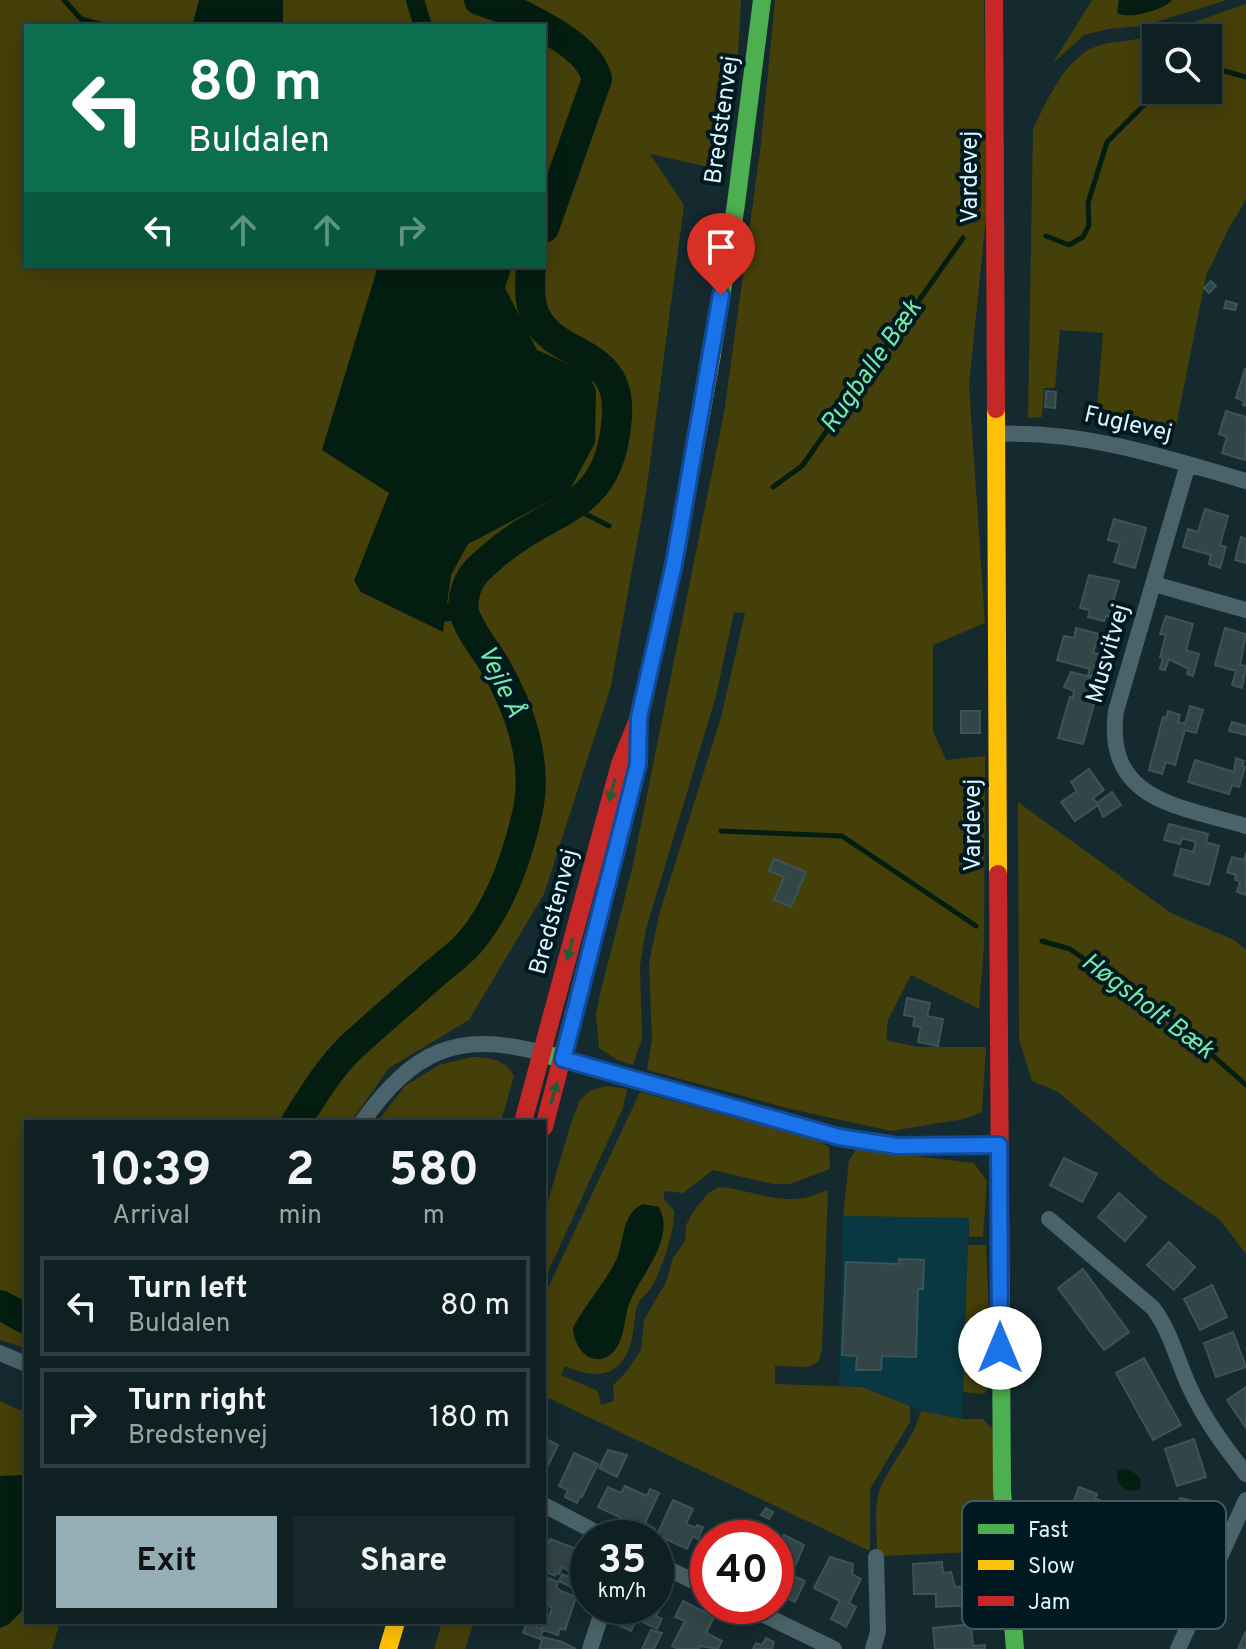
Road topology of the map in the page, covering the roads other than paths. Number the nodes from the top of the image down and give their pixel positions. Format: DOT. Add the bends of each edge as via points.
graph roads {
  1 [pos="762,0"];
  2 [pos="994,0"];
  3 [pos="996,434"];
  4 [pos="1188,464"];
  5 [pos="1246,481"];
  6 [pos="1154,584"];
  7 [pos="1246,610"];
  8 [pos="639,717"];
  9 [pos="1246,826"];
  10 [pos="542,1053"];
  11 [pos="563,1059"];
  12 [pos="364,1120"];
  13 [pos="524,1120"];
  14 [pos="546,1120"];
  15 [pos="999,1145"];
  16 [pos="1049,1219"];
  17 [pos="0,1353"];
  18 [pos="24,1363"];
  19 [pos="1246,1474"];
  20 [pos="1246,1500"];
  21 [pos="1003,1501"];
  22 [pos="546,1506"];
  23 [pos="573,1520"];
  24 [pos="1226,1544"];
  25 [pos="876,1557"];
  26 [pos="395,1624"];
  27 [pos="598,1624"];
  28 [pos="783,1624"];
  29 [pos="1013,1629"];
  30 [pos="1187,1629"];
  31 [pos="388,1649"];
  32 [pos="590,1649"];
  33 [pos="834,1649"];
  34 [pos="873,1649"];
  35 [pos="1015,1649"];
  36 [pos="1178,1649"];
  1 -- 8 [label="main road, Bredstenvej" via="707,386"];
  2 -- 3 [label="main road, Vardevej"];
  3 -- 4 [label="street, Fuglevej" via="1099,440"];
  3 -- 15 [label="main road, Vardevej"];
  4 -- 5 [label="street, Fuglevej"];
  4 -- 6 [label="street, Musvitvej"];
  6 -- 7 [label="street"];
  6 -- 9 [label="street, Musvitvej" via="1116,711 1115,750 1143,791"];
  8 -- 10 [label="main road, Bredstenvej, one-way" via="620,764"];
  8 -- 11 [label="main road, Bredstenvej" via="638,764"];
  10 -- 11 [label="main road"];
  10 -- 12 [label="street" via="478,1043 445,1048 396,1082"];
  10 -- 13 [label="main road, Bredstenvej"];
  14 -- 11 [label="main road, Bredstenvej, one-way"];
  11 -- 15 [label="main road" via="839,1137 897,1146"];
  15 -- 21 [label="main road, Vardevej"];
  16 -- 19 [label="street" via="1165,1323 1206,1421"];
  17 -- 18 [label="street"];
  20 -- 24 [label="street"];
  22 -- 23 [label="street"];
  25 -- 34 [label="street" via="878,1632"];
  26 -- 31 [label="main road"];
  27 -- 32 [label="street"];
  28 -- 33 [label="street"];
  29 -- 35 [label="main road, Vardevej"];
  30 -- 36 [label="street"];
}
